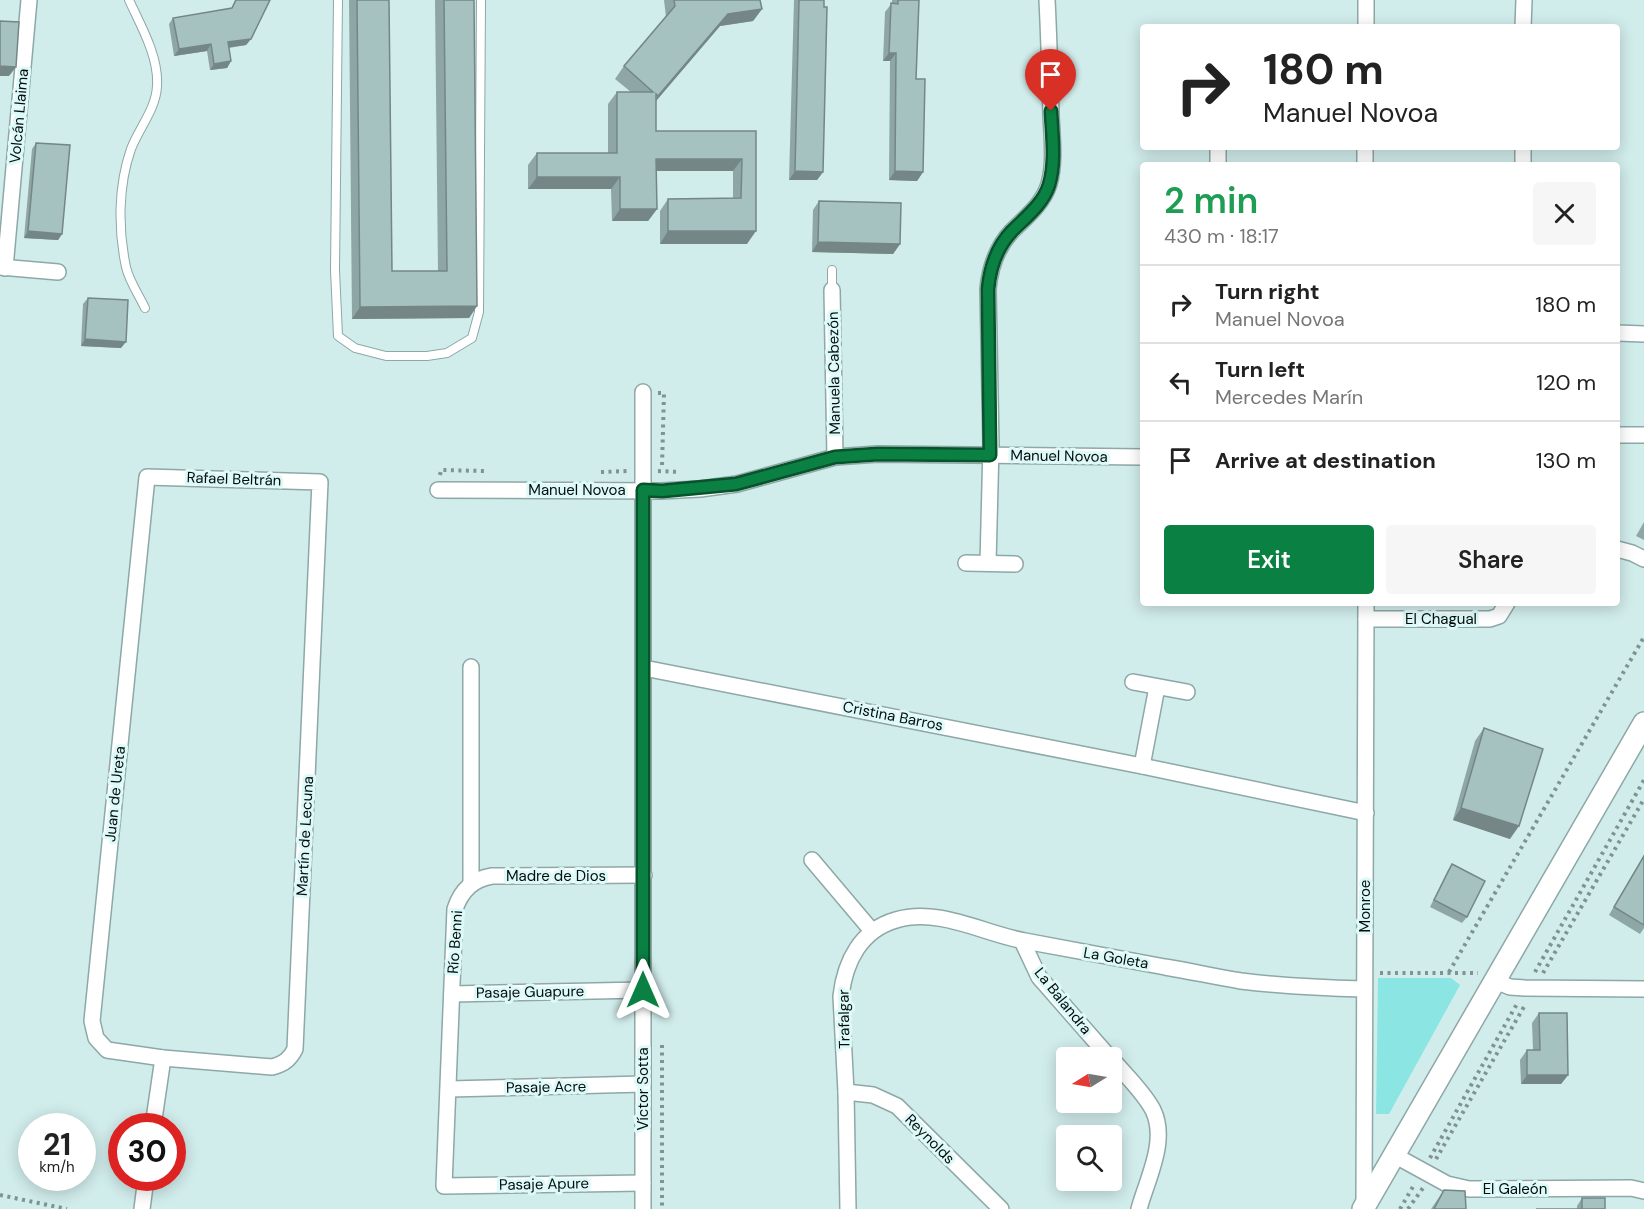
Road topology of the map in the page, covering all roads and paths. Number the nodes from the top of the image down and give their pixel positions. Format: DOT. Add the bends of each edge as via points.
graph roads {
  1 [pos="29,0"];
  2 [pos="129,0"];
  3 [pos="338,0"];
  4 [pos="482,0"];
  5 [pos="1047,0"];
  6 [pos="1366,0"];
  7 [pos="1524,0"];
  8 [pos="1366,24"];
  9 [pos="1523,24"];
  10 [pos="3,268"];
  11 [pos="832,270"];
  12 [pos="58,272"];
  13 [pos="832,290"];
  14 [pos="145,308"];
  15 [pos="1620,333"];
  16 [pos="1644,334"];
  17 [pos="643,392"];
  18 [pos="1620,435"];
  19 [pos="1644,435"];
  20 [pos="990,455"];
  21 [pos="835,457"];
  22 [pos="1140,457"];
  23 [pos="147,477"];
  24 [pos="320,482"];
  25 [pos="438,490"];
  26 [pos="643,490"];
  27 [pos="1620,550"];
  28 [pos="1644,559"];
  29 [pos="966,563"];
  30 [pos="988,563"];
  31 [pos="1015,564"];
  32 [pos="1366,606"];
  33 [pos="1505,606"];
  34 [pos="1366,619"];
  35 [pos="1644,637"];
  36 [pos="471,667"];
  37 [pos="644,668"];
  38 [pos="1133,682"];
  39 [pos="1157,687"];
  40 [pos="1187,692"];
  41 [pos="1644,723"];
  42 [pos="1142,766"];
  43 [pos="1366,813"];
  44 [pos="812,860"];
  45 [pos="644,875"];
  46 [pos="471,884"];
  47 [pos="872,931"];
  48 [pos="1022,941"];
  49 [pos="1449,972"];
  50 [pos="1365,974"];
  51 [pos="1498,977"];
  52 [pos="1644,988"];
  53 [pos="1364,989"];
  54 [pos="643,990"];
  55 [pos="452,994"];
  56 [pos="1101,1047"];
  57 [pos="163,1058"];
  58 [pos="1122,1071"];
  59 [pos="643,1084"];
  60 [pos="449,1089"];
  61 [pos="846,1092"];
  62 [pos="155,1113"];
  63 [pos="1394,1155"];
  64 [pos="1431,1176"];
  65 [pos="643,1183"];
  66 [pos="444,1186"];
  67 [pos="144,1191"];
  68 [pos="1644,1191"];
  69 [pos="0,1195"];
  70 [pos="67,1209"];
  71 [pos="142,1209"];
  72 [pos="643,1209"];
  73 [pos="848,1209"];
  74 [pos="1001,1209"];
  75 [pos="1139,1209"];
  76 [pos="1364,1209"];
  77 [pos="1408,1209"];
  1 -- 10 [label="street, Volcán Llaima"];
  2 -- 14 [label="lane" via="153,58 158,85 155,102 131,150 120,220 126,269"];
  3 -- 4 [label="lane" via="338,336 355,348 386,356 427,356 447,353 472,338 479,312"];
  5 -- 20 [label="street" via="1051,171 1041,200 1010,233 990,270"];
  6 -- 8 [label="street"];
  7 -- 9 [label="street"];
  10 -- 12 [label="street"];
  11 -- 13 [label="lane"];
  13 -- 21 [label="street, Manuela Cabezón"];
  15 -- 16 [label="street"];
  17 -- 26 [label="street, Víctor Sotta"];
  18 -- 19 [label="street"];
  20 -- 21 [label="street, Manuel Novoa"];
  20 -- 22 [label="street, Manuel Novoa"];
  20 -- 30 [label="street"];
  21 -- 26 [label="street, Manuel Novoa" via="736,484"];
  23 -- 24 [label="street, Rafael Beltrán"];
  23 -- 57 [label="street, Juan de Ureta" via="92,1022 96,1038 107,1050"];
  24 -- 57 [label="street, Martín de Lecuna" via="295,1049 286,1062 272,1067"];
  25 -- 26 [label="street, Manuel Novoa"];
  26 -- 37 [label="street, Víctor Sotta"];
  27 -- 28 [label="street"];
  29 -- 30 [label="street"];
  30 -- 31 [label="street"];
  32 -- 34 [label="street, Monroe"];
  33 -- 34 [label="street, El Chagual" via="1499,616 1490,619"];
  34 -- 43 [label="street, Monroe"];
  35 -- 49 [label="path"];
  36 -- 46 [label="street"];
  37 -- 42 [label="street, Cristina Barros"];
  37 -- 45 [label="street, Víctor Sotta"];
  38 -- 39 [label="street"];
  39 -- 40 [label="street"];
  39 -- 42 [label="street"];
  41 -- 51 [label="main road"];
  42 -- 43 [label="street, Cristina Barros"];
  43 -- 50 [label="street, Monroe"];
  44 -- 47 [label="street"];
  45 -- 46 [label="street, Madre de Dios" via="492,876"];
  45 -- 54 [label="street, Víctor Sotta"];
  46 -- 55 [label="street, Río Benni" via="455,909"];
  47 -- 48 [label="street, La Goleta" via="897,920 923,916"];
  47 -- 61 [label="street, Trafalgar" via="852,955 843,982"];
  48 -- 53 [label="street, La Goleta" via="1241,981"];
  48 -- 56 [label="street, La Balandra" via="1039,977"];
  49 -- 50 [label="path"];
  49 -- 51 [label="path"];
  50 -- 53 [label="street, Monroe"];
  51 -- 52 [label="street" via="1510,987"];
  51 -- 63 [label="main road"];
  53 -- 76 [label="street, Monroe"];
  54 -- 55 [label="street, Pasaje Guapure"];
  54 -- 59 [label="street, Víctor Sotta"];
  55 -- 60 [label="street, Río Benni"];
  57 -- 62 [label="street"];
  58 -- 75 [label="street, La Balandra" via="1152,1108 1158,1123 1156,1153"];
  59 -- 60 [label="street, Pasaje Acre"];
  59 -- 65 [label="street, Víctor Sotta"];
  60 -- 66 [label="street, Río Benni"];
  61 -- 73 [label="street, Trafalgar"];
  61 -- 74 [label="street, Reynolds" via="873,1095 897,1106"];
  63 -- 64 [label="street, El Galeón"];
  63 -- 76 [label="main road"];
  64 -- 68 [label="street, El Galeón" via="1469,1189"];
  64 -- 77 [label="path"];
  65 -- 66 [label="street, Pasaje Apure"];
  65 -- 72 [label="street, Víctor Sotta"];
  67 -- 71 [label="street"];
  69 -- 70 [label="path"];
}
